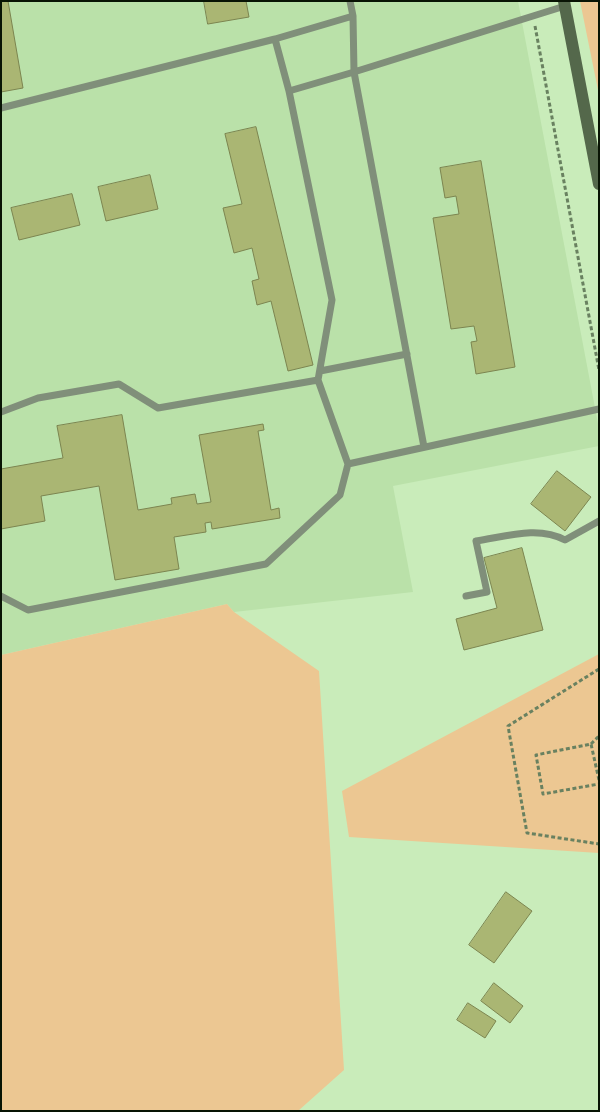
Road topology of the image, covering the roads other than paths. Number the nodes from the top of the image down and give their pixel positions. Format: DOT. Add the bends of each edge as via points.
graph roads {
  1 [pos="350,1"];
  2 [pos="565,4"];
  3 [pos="353,16"];
  4 [pos="275,39"];
  5 [pos="354,72"];
  6 [pos="288,91"];
  7 [pos="1,108"];
  8 [pos="599,184"];
  9 [pos="407,354"];
  10 [pos="320,371"];
  11 [pos="318,380"];
  12 [pos="599,409"];
  13 [pos="1,412"];
  14 [pos="424,448"];
  15 [pos="348,464"];
  16 [pos="599,521"];
  17 [pos="1,596"];
  18 [pos="466,596"];
  1 -- 3 [label="lane"];
  2 -- 5 [label="lane" via="533,17"];
  2 -- 8 [label="main road"];
  3 -- 4 [label="lane"];
  3 -- 5 [label="lane"];
  4 -- 6 [label="lane"];
  4 -- 7 [label="lane"];
  5 -- 6 [label="lane"];
  5 -- 9 [label="lane"];
  6 -- 10 [label="lane" via="332,300"];
  9 -- 10 [label="lane"];
  9 -- 14 [label="lane"];
  10 -- 11 [label="lane"];
  11 -- 13 [label="lane" via="158,408 118,384 38,398"];
  11 -- 15 [label="lane"];
  12 -- 14 [label="lane"];
  14 -- 15 [label="lane"];
  15 -- 17 [label="lane" via="340,495 266,564 28,610"];
  16 -- 18 [label="lane" via="565,540 556,535 535,532 476,541 487,592"];
}
